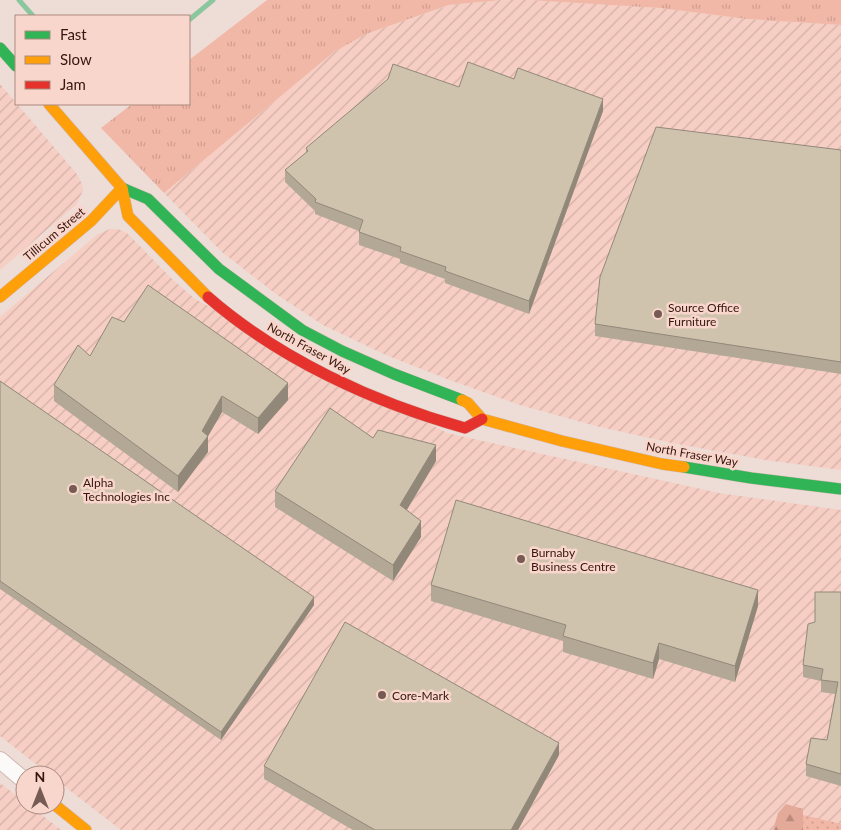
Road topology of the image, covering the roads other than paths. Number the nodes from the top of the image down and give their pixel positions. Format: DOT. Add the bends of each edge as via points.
graph roads {
  1 [pos="0,48"];
  2 [pos="15,65"];
  3 [pos="50,105"];
  4 [pos="122,188"];
  5 [pos="0,297"];
  6 [pos="482,419"];
  7 [pos="841,489"];
  8 [pos="0,760"];
  9 [pos="15,773"];
  10 [pos="65,813"];
  11 [pos="86,830"];
  1 -- 2 [label="street"];
  3 -- 4 [label="street, North Fraser Way"];
  4 -- 5 [label="street, Tillicum Street" via="91,221"];
  4 -- 6 [label="street, North Fraser Way" via="148,198 219,269 302,330 394,374 468,403"];
  4 -- 6 [label="street, North Fraser Way" via="128,216 209,298 270,344 348,385 430,418 466,428"];
  6 -- 7 [label="street, North Fraser Way" via="662,464"];
  8 -- 9 [label="street"];
  10 -- 11 [label="street"];
}
